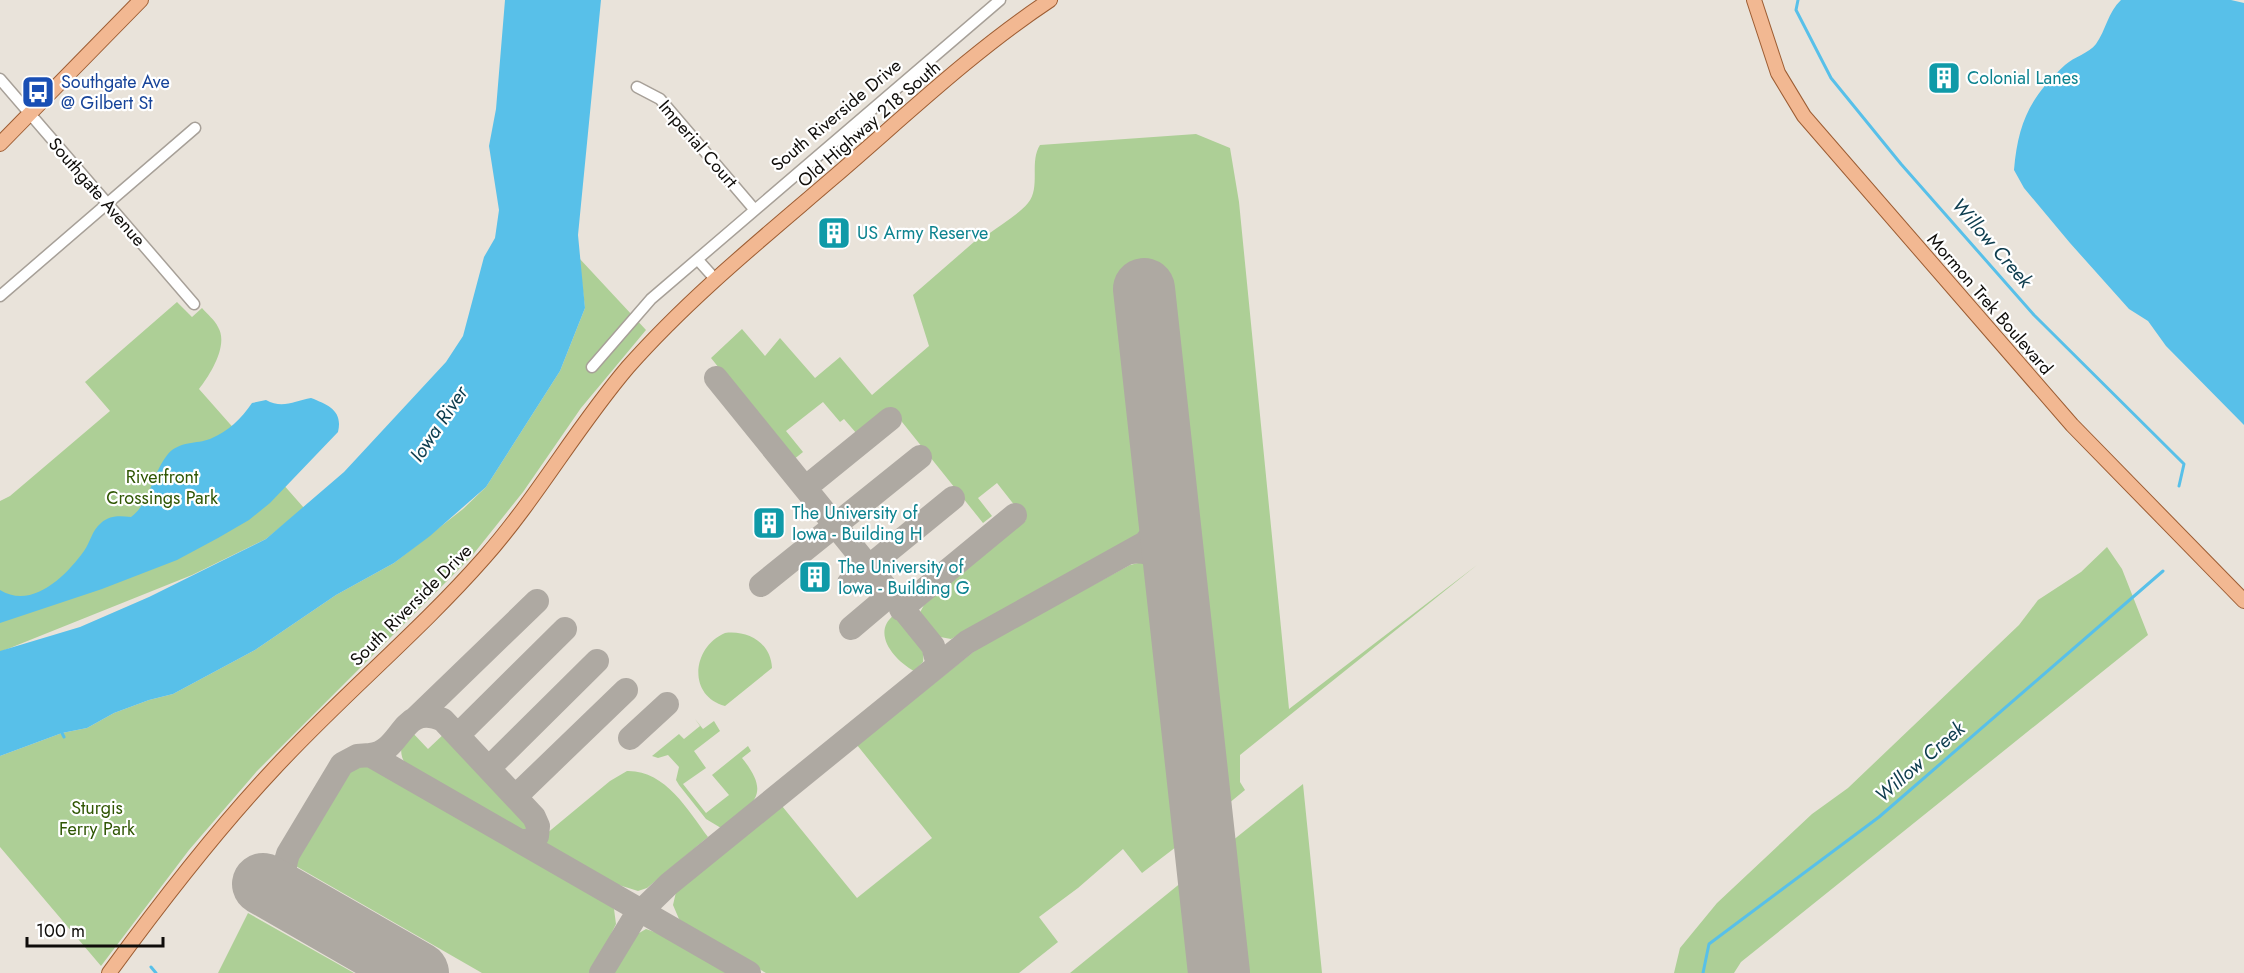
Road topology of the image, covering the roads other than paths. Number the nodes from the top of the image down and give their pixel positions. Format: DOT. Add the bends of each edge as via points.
graph roads {
  1 [pos="141,0"];
  2 [pos="1000,0"];
  3 [pos="1050,0"];
  4 [pos="1754,0"];
  5 [pos="0,79"];
  6 [pos="637,87"];
  7 [pos="31,114"];
  8 [pos="195,128"];
  9 [pos="0,144"];
  10 [pos="108,205"];
  11 [pos="754,209"];
  12 [pos="698,260"];
  13 [pos="716,280"];
  14 [pos="0,296"];
  15 [pos="194,304"];
  16 [pos="592,367"];
  17 [pos="2244,601"];
  18 [pos="109,973"];
  1 -- 7 [label="main road"];
  2 -- 11 [label="street, South Riverside Drive"];
  3 -- 13 [label="main road, Old Highway 218 South" via="966,65"];
  4 -- 17 [label="main road, Mormon Trek Boulevard" via="1774,64 1804,116 2072,425"];
  5 -- 7 [label="street, Southgate Avenue"];
  6 -- 11 [label="street, Imperial Court" via="660,99"];
  7 -- 9 [label="main road"];
  7 -- 10 [label="street, Southgate Avenue"];
  8 -- 10 [label="street"];
  10 -- 14 [label="street"];
  10 -- 15 [label="street, Southgate Avenue"];
  11 -- 12 [label="street, South Riverside Drive"];
  12 -- 13 [label="street"];
  12 -- 16 [label="street, South Riverside Drive" via="633,317"];
  13 -- 18 [label="main road, South Riverside Drive" via="650,343 600,400 486,555 239,807"];
}
